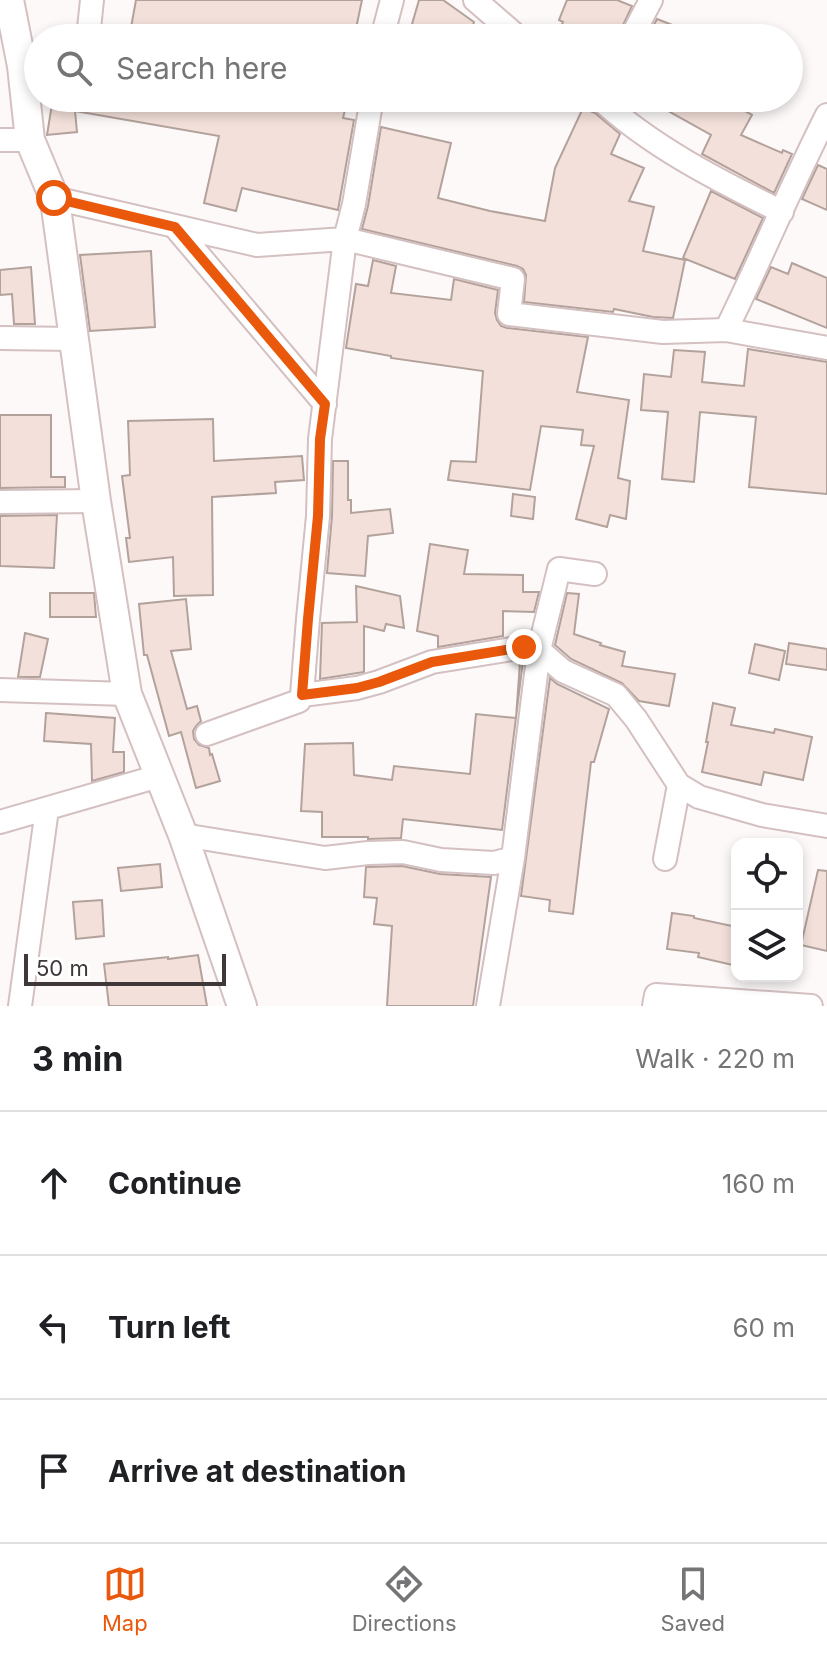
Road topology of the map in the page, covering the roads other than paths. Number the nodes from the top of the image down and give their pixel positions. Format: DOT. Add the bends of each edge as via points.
graph roads {
  1 [pos="9,0"];
  2 [pos="92,0"];
  3 [pos="392,0"];
  4 [pos="475,0"];
  5 [pos="651,0"];
  6 [pos="89,24"];
  7 [pos="386,24"];
  8 [pos="503,24"];
  9 [pos="638,24"];
  10 [pos="24,48"];
  11 [pos="30,112"];
  12 [pos="370,112"];
  13 [pos="616,112"];
  14 [pos="827,115"];
  15 [pos="0,140"];
  16 [pos="30,140"];
  17 [pos="819,151"];
  18 [pos="54,198"];
  19 [pos="782,212"];
  20 [pos="175,227"];
  21 [pos="345,239"];
  22 [pos="726,330"];
  23 [pos="0,338"];
  24 [pos="74,339"];
  25 [pos="827,348"];
  26 [pos="325,404"];
  27 [pos="96,501"];
  28 [pos="0,502"];
  29 [pos="595,574"];
  30 [pos="539,650"];
  31 [pos="0,690"];
  32 [pos="127,694"];
  33 [pos="302,695"];
  34 [pos="207,734"];
  35 [pos="159,776"];
  36 [pos="679,785"];
  37 [pos="47,809"];
  38 [pos="826,820"];
  39 [pos="0,822"];
  40 [pos="183,835"];
  41 [pos="513,858"];
  42 [pos="665,859"];
  43 [pos="20,1006"];
  44 [pos="242,1006"];
  45 [pos="488,1006"];
  46 [pos="654,1006"];
  47 [pos="811,1006"];
  1 -- 10 [label="street"];
  2 -- 6 [label="street"];
  3 -- 7 [label="street"];
  4 -- 8 [label="street"];
  5 -- 9 [label="street"];
  11 -- 16 [label="street"];
  12 -- 21 [label="street"];
  13 -- 19 [label="street" via="704,171"];
  14 -- 17 [label="street"];
  15 -- 16 [label="street"];
  16 -- 18 [label="street"];
  17 -- 19 [label="street"];
  18 -- 20 [label="street"];
  18 -- 24 [label="street"];
  19 -- 22 [label="street"];
  20 -- 21 [label="street" via="257,245"];
  20 -- 26 [label="street"];
  21 -- 22 [label="street" via="513,279 509,314 663,332"];
  21 -- 26 [label="street"];
  22 -- 25 [label="street"];
  23 -- 24 [label="street"];
  24 -- 27 [label="street"];
  26 -- 33 [label="street"];
  27 -- 28 [label="street"];
  27 -- 32 [label="street"];
  29 -- 30 [label="street" via="559,569"];
  30 -- 33 [label="street" via="524,647 432,662 368,685"];
  30 -- 36 [label="street" via="563,671 616,695"];
  30 -- 41 [label="street"];
  31 -- 32 [label="street"];
  32 -- 35 [label="street"];
  33 -- 34 [label="street" via="299,701"];
  35 -- 37 [label="street"];
  35 -- 40 [label="street"];
  36 -- 38 [label="street" via="699,797 762,815"];
  36 -- 42 [label="street"];
  37 -- 39 [label="street"];
  37 -- 43 [label="street"];
  40 -- 41 [label="street" via="325,858 403,852 494,863"];
  40 -- 44 [label="street"];
  41 -- 45 [label="street"];
  46 -- 47 [label="street" via="656,995"];
}
